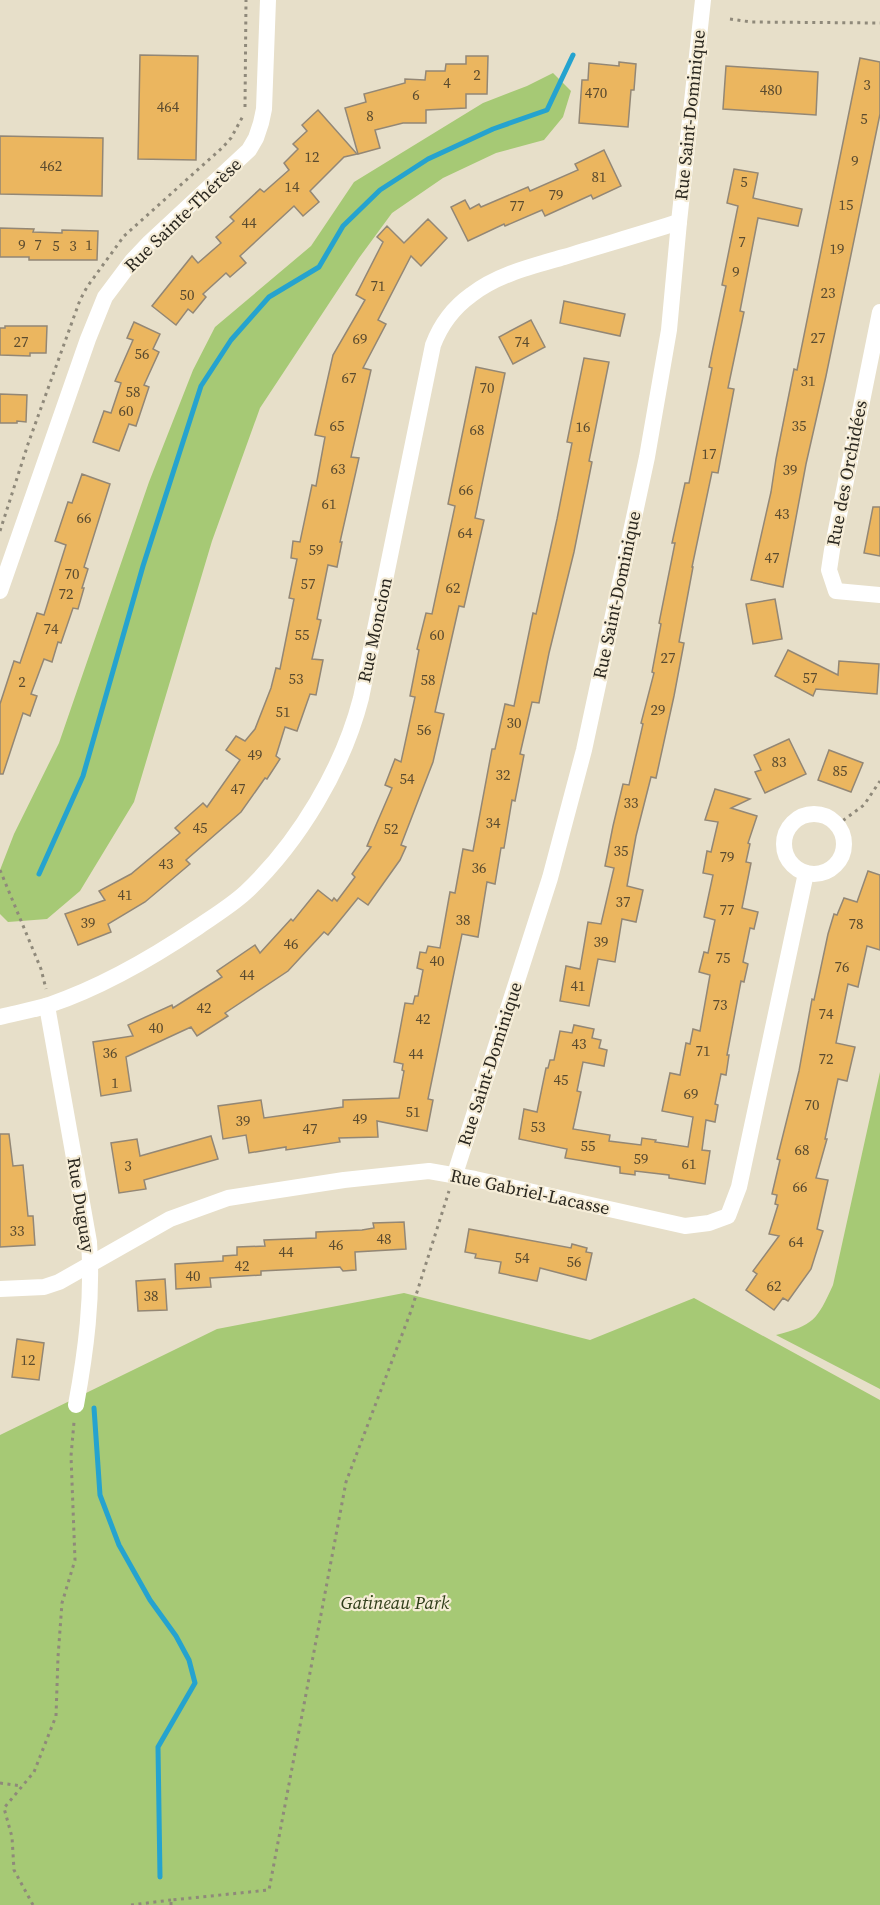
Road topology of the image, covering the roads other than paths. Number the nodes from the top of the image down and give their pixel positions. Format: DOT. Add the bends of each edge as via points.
graph roads {
  1 [pos="268,0"];
  2 [pos="702,0"];
  3 [pos="679,222"];
  4 [pos="880,312"];
  5 [pos="0,591"];
  6 [pos="880,595"];
  7 [pos="806,873"];
  8 [pos="47,1005"];
  9 [pos="0,1017"];
  10 [pos="454,1174"];
  11 [pos="90,1263"];
  12 [pos="0,1289"];
  13 [pos="76,1405"];
  1 -- 5 [label="street, Rue Sainte-Thérèse" via="264,109 256,138 239,160 138,255 105,297"];
  2 -- 3 [label="street, Rue Saint-Dominique"];
  3 -- 8 [label="street, Rue Moncion" via="494,280 471,294 441,326 433,345 361,698 329,780 286,847 244,893 145,960"];
  3 -- 10 [label="street, Rue Saint-Dominique" via="662,379 584,750 550,878"];
  4 -- 6 [label="street, Rue des Orchidées" via="829,570 836,591"];
  7 -- 7 [label="street" via="790,862 785,835 789,826 804,816 824,816 837,825 843,838 840,858 826,871"];
  7 -- 10 [label="street, Rue Gabriel-Lacasse" via="739,1187 728,1216 685,1226"];
  8 -- 9 [label="street, Rue Moncion"];
  8 -- 11 [label="street, Rue Duguay"];
  10 -- 11 [label="street, Rue Gabriel-Lacasse" via="408,1173 228,1198 170,1219"];
  11 -- 12 [label="street, Rue Gabriel-Lacasse" via="44,1287"];
  11 -- 13 [label="street, Rue Duguay" via="84,1362"];
}
